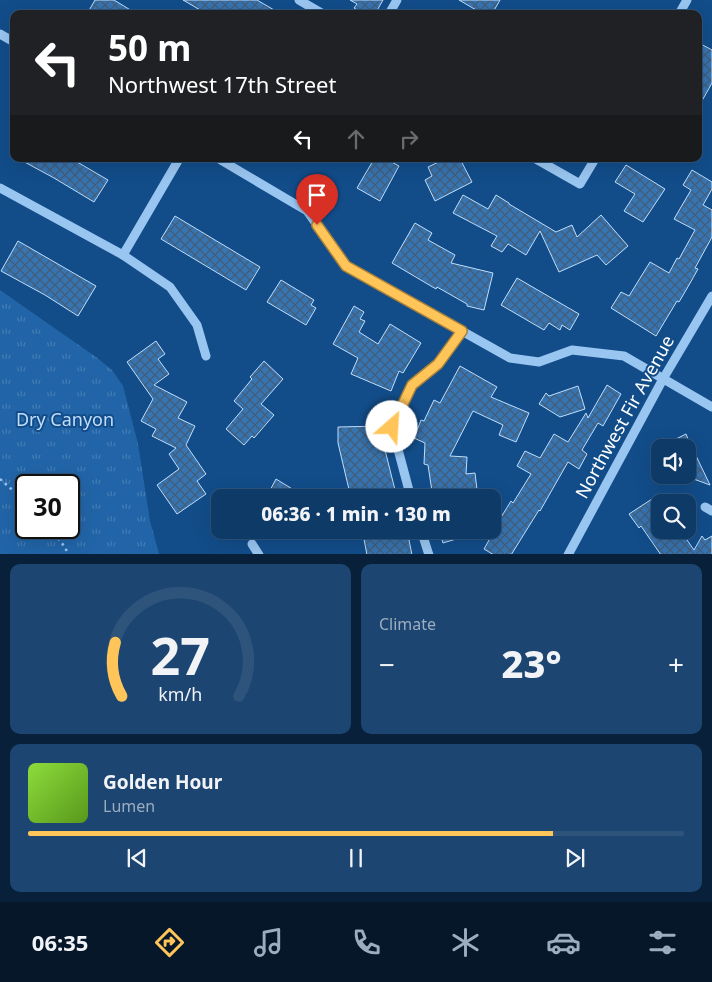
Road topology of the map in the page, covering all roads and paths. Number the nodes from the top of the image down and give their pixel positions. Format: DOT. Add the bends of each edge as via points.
graph roads {
  1 [pos="299,0"];
  2 [pos="315,10"];
  3 [pos="177,162"];
  4 [pos="223,162"];
  5 [pos="541,162"];
  6 [pos="593,162"];
  7 [pos="0,188"];
  8 [pos="123,256"];
  9 [pos="712,296"];
  10 [pos="462,331"];
  11 [pos="206,356"];
  12 [pos="663,379"];
  13 [pos="712,407"];
  14 [pos="0,479"];
  15 [pos="409,489"];
  16 [pos="15,492"];
  17 [pos="59,539"];
  18 [pos="424,539"];
  19 [pos="252,544"];
  20 [pos="69,554"];
  21 [pos="259,554"];
  22 [pos="429,554"];
  23 [pos="568,554"];
  1 -- 2 [label="street"];
  3 -- 8 [label="street"];
  4 -- 10 [label="street" via="308,211 346,266"];
  5 -- 6 [label="street" via="580,184"];
  7 -- 8 [label="street"];
  8 -- 11 [label="street" via="170,286 197,325"];
  9 -- 12 [label="street, Northwest Fir Avenue"];
  10 -- 12 [label="street" via="510,358 539,362 572,350 624,356"];
  10 -- 15 [label="street" via="438,364 412,385 392,427"];
  12 -- 13 [label="street"];
  12 -- 23 [label="street, Northwest Fir Avenue"];
  14 -- 16 [label="path"];
  17 -- 20 [label="path"];
  18 -- 22 [label="street"];
  19 -- 21 [label="street"];
}
